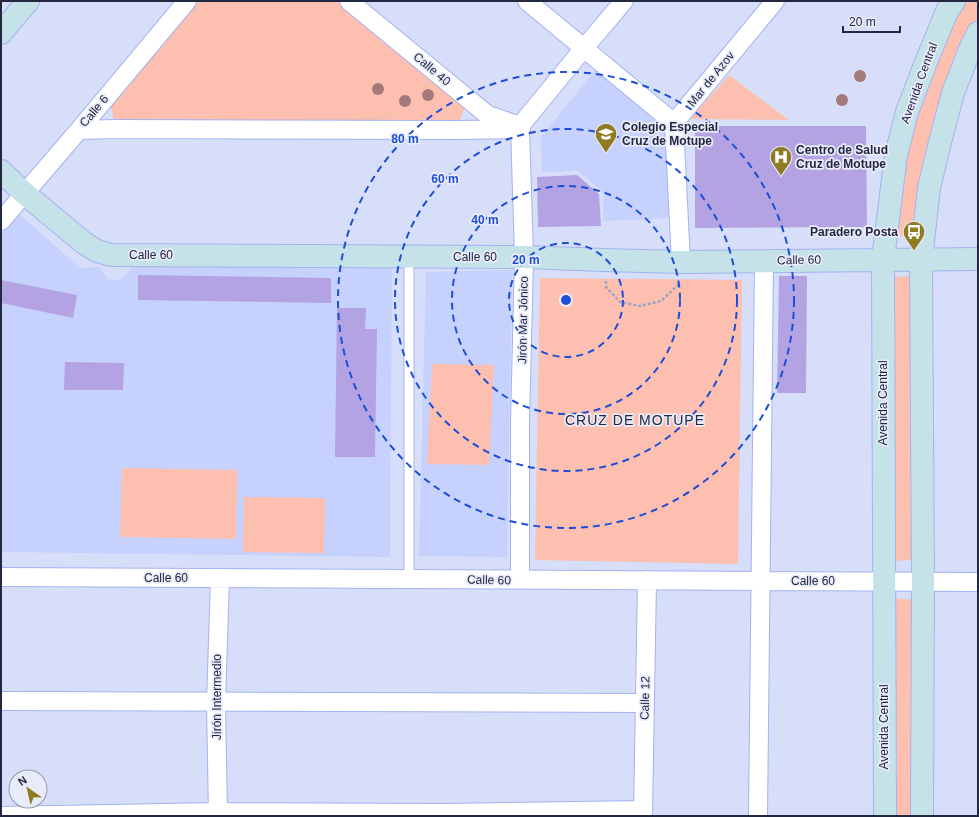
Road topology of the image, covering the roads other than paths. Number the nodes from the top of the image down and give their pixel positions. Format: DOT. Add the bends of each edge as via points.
graph roads {
  1 [pos="28,1"];
  2 [pos="187,1"];
  3 [pos="349,1"];
  4 [pos="527,1"];
  5 [pos="624,1"];
  6 [pos="775,1"];
  7 [pos="954,1"];
  8 [pos="1,33"];
  9 [pos="978,34"];
  10 [pos="584,48"];
  11 [pos="674,123"];
  12 [pos="520,127"];
  13 [pos="79,130"];
  14 [pos="1,171"];
  15 [pos="24,193"];
  16 [pos="1,221"];
  17 [pos="409,257"];
  18 [pos="524,257"];
  19 [pos="883,259"];
  20 [pos="978,259"];
  21 [pos="921,260"];
  22 [pos="764,261"];
  23 [pos="681,262"];
  24 [pos="1,577"];
  25 [pos="220,578"];
  26 [pos="409,579"];
  27 [pos="520,580"];
  28 [pos="647,580"];
  29 [pos="761,581"];
  30 [pos="884,581"];
  31 [pos="923,581"];
  32 [pos="978,582"];
  33 [pos="1,702"];
  34 [pos="216,703"];
  35 [pos="645,703"];
  36 [pos="643,813"];
  37 [pos="218,814"];
  38 [pos="444,814"];
  39 [pos="1,816"];
  40 [pos="758,816"];
  41 [pos="885,816"];
  42 [pos="922,816"];
  1 -- 8 [label="main road"];
  2 -- 13 [label="street, Calle 6"];
  3 -- 12 [label="street, Calle 40" via="488,115"];
  4 -- 10 [label="street"];
  5 -- 10 [label="street"];
  6 -- 11 [label="street, Mar de Azov"];
  7 -- 19 [label="main road, Avenida Central" via="947,11 907,112 896,155"];
  9 -- 21 [label="main road" via="953,94 940,142 929,188"];
  10 -- 11 [label="street"];
  10 -- 12 [label="street"];
  11 -- 23 [label="street"];
  12 -- 13 [label="street" via="456,130"];
  12 -- 18 [label="street, Jirón Mar Jónico"];
  13 -- 15 [label="street, Calle 6"];
  14 -- 15 [label="main road, Calle 60"];
  15 -- 16 [label="street, Calle 6"];
  15 -- 17 [label="main road, Calle 60" via="84,243 97,252 111,255"];
  17 -- 18 [label="main road, Calle 60"];
  17 -- 26 [label="lane"];
  18 -- 23 [label="main road, Calle 60"];
  18 -- 27 [label="street, Jirón Mar Jónico"];
  19 -- 21 [label="main road, Calle 60"];
  19 -- 22 [label="main road, Calle 60"];
  19 -- 30 [label="main road, Avenida Central"];
  20 -- 21 [label="main road, Calle 60"];
  21 -- 31 [label="main road"];
  22 -- 23 [label="main road, Calle 60"];
  22 -- 29 [label="street"];
  24 -- 25 [label="street, Calle 60"];
  25 -- 26 [label="street, Calle 60"];
  25 -- 34 [label="street, Jirón Intermedio"];
  26 -- 27 [label="street, Calle 60"];
  27 -- 28 [label="street, Calle 60"];
  28 -- 29 [label="street, Calle 60"];
  28 -- 35 [label="street, Calle 12"];
  29 -- 30 [label="street, Calle 60"];
  29 -- 40 [label="street"];
  30 -- 31 [label="street, Calle 60"];
  30 -- 41 [label="main road, Avenida Central"];
  31 -- 32 [label="street, Calle 60"];
  31 -- 42 [label="main road"];
  33 -- 34 [label="street"];
  34 -- 35 [label="street"];
  34 -- 37 [label="street, Jirón Intermedio"];
  35 -- 36 [label="street, Calle 12"];
  36 -- 38 [label="street"];
  37 -- 38 [label="street"];
  37 -- 39 [label="street"];
}
